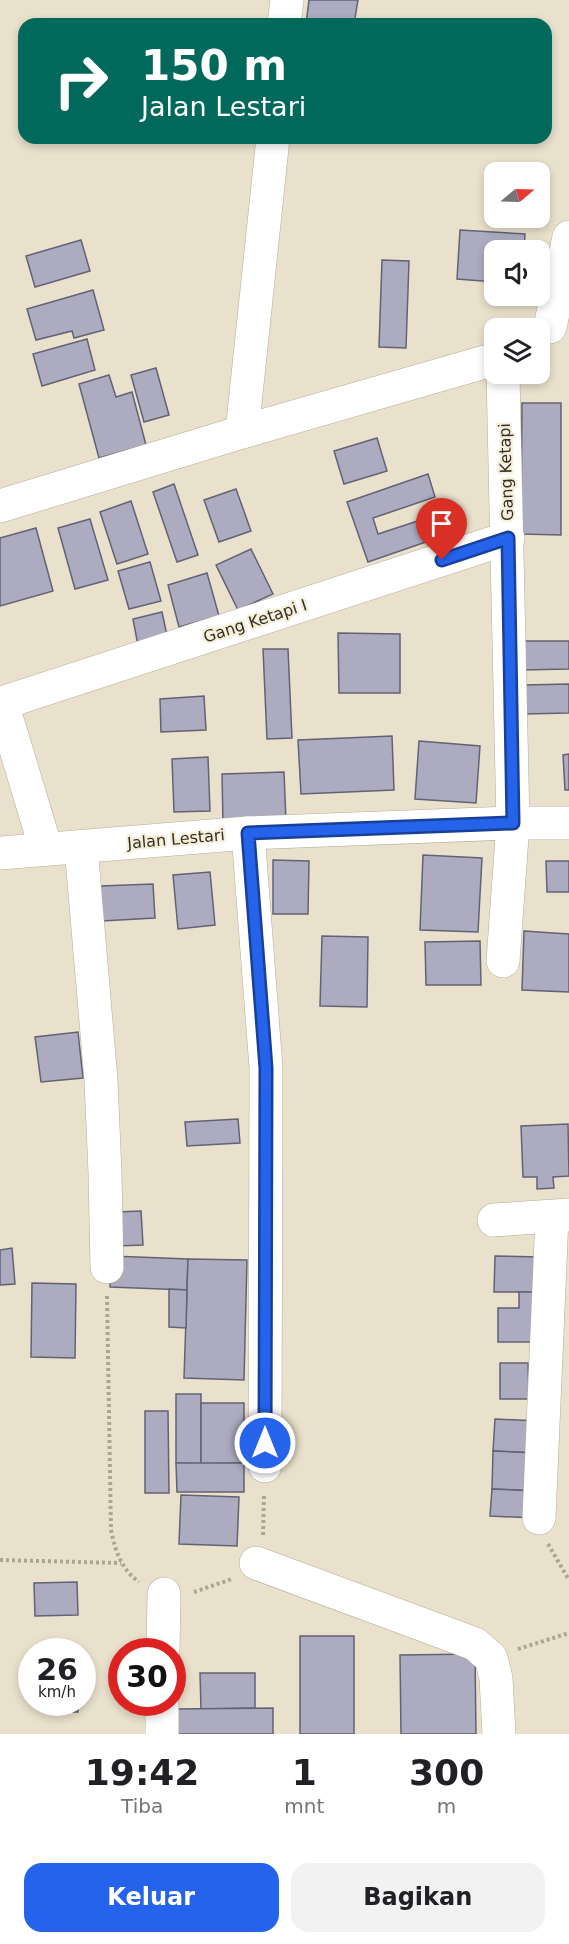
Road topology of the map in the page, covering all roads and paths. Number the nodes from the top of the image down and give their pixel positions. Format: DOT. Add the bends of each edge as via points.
graph roads {
  1 [pos="287,0"];
  2 [pos="285,18"];
  3 [pos="272,144"];
  4 [pos="569,237"];
  5 [pos="553,327"];
  6 [pos="484,362"];
  7 [pos="503,384"];
  8 [pos="242,432"];
  9 [pos="0,506"];
  10 [pos="508,538"];
  11 [pos="513,823"];
  12 [pos="569,823"];
  13 [pos="248,833"];
  14 [pos="81,847"];
  15 [pos="46,849"];
  16 [pos="0,853"];
  17 [pos="503,961"];
  18 [pos="560,1216"];
  19 [pos="494,1220"];
  20 [pos="107,1267"];
  21 [pos="265,1466"];
  22 [pos="539,1518"];
  23 [pos="0,1560"];
  24 [pos="121,1563"];
  25 [pos="256,1563"];
  26 [pos="569,1580"];
  27 [pos="164,1594"];
  28 [pos="569,1633"];
  29 [pos="163,1638"];
  30 [pos="491,1658"];
  31 [pos="162,1716"];
  32 [pos="162,1734"];
  33 [pos="499,1734"];
  1 -- 2 [label="street"];
  3 -- 8 [label="street"];
  4 -- 5 [label="street"];
  6 -- 8 [label="street"];
  7 -- 10 [label="street, Gang Ketapi"];
  8 -- 9 [label="street"];
  10 -- 11 [label="street, Gang Ketapi"];
  10 -- 15 [label="street, Gang Ketapi I" via="2,703"];
  11 -- 12 [label="street, Jalan Lestari"];
  11 -- 13 [label="street, Jalan Lestari"];
  11 -- 17 [label="street, Gang Ketapi"];
  13 -- 14 [label="street, Jalan Lestari"];
  13 -- 21 [label="street" via="266,1068"];
  14 -- 15 [label="street, Jalan Lestari"];
  14 -- 20 [label="street" via="101,1080"];
  15 -- 16 [label="street, Jalan Lestari"];
  18 -- 19 [label="street"];
  18 -- 22 [label="street"];
  20 -- 24 [label="path" via="110,1512"];
  21 -- 25 [label="path" via="264,1534"];
  22 -- 26 [label="path" via="546,1542"];
  23 -- 24 [label="path"];
  24 -- 27 [label="path" via="133,1578"];
  25 -- 27 [label="path" via="226,1581 187,1594"];
  25 -- 30 [label="street" via="475,1644"];
  27 -- 29 [label="street"];
  28 -- 30 [label="path"];
  30 -- 33 [label="street"];
  31 -- 32 [label="street"];
}
